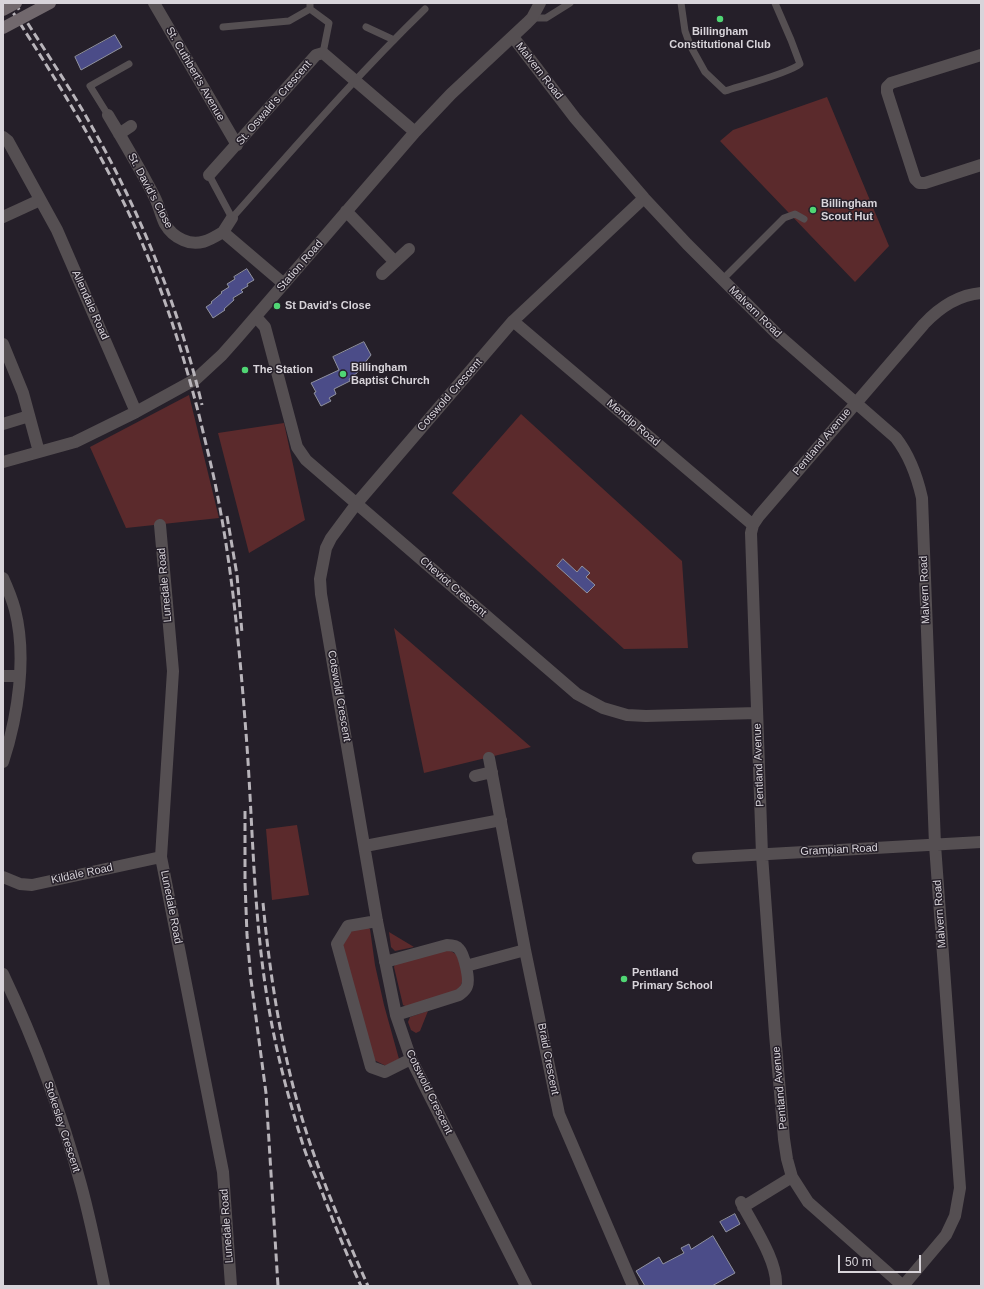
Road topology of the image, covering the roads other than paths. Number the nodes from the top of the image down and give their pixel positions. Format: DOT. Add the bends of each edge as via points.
graph roads {
  1 [pos="16,3"];
  2 [pos="50,3"];
  3 [pos="154,3"];
  4 [pos="540,3"];
  5 [pos="570,3"];
  6 [pos="681,3"];
  7 [pos="775,3"];
  8 [pos="310,6"];
  9 [pos="425,9"];
  10 [pos="3,10"];
  11 [pos="532,18"];
  12 [pos="223,27"];
  13 [pos="366,27"];
  14 [pos="3,28"];
  15 [pos="513,37"];
  16 [pos="394,40"];
  17 [pos="323,53"];
  18 [pos="981,55"];
  19 [pos="129,64"];
  20 [pos="355,81"];
  21 [pos="108,116"];
  22 [pos="131,126"];
  23 [pos="415,132"];
  24 [pos="119,134"];
  25 [pos="3,137"];
  26 [pos="237,145"];
  27 [pos="981,165"];
  28 [pos="210,175"];
  29 [pos="644,198"];
  30 [pos="40,200"];
  31 [pos="346,211"];
  32 [pos="3,217"];
  33 [pos="232,218"];
  34 [pos="804,219"];
  35 [pos="222,232"];
  36 [pos="409,248"];
  37 [pos="394,262"];
  38 [pos="382,274"];
  39 [pos="722,280"];
  40 [pos="284,284"];
  41 [pos="981,293"];
  42 [pos="256,317"];
  43 [pos="513,321"];
  44 [pos="3,344"];
  45 [pos="856,403"];
  46 [pos="136,412"];
  47 [pos="29,416"];
  48 [pos="3,424"];
  49 [pos="39,452"];
  50 [pos="3,462"];
  51 [pos="357,502"];
  52 [pos="160,525"];
  53 [pos="753,525"];
  54 [pos="3,578"];
  55 [pos="3,676"];
  56 [pos="19,676"];
  57 [pos="757,713"];
  58 [pos="490,758"];
  59 [pos="3,762"];
  60 [pos="492,772"];
  61 [pos="475,776"];
  62 [pos="501,820"];
  63 [pos="981,842"];
  64 [pos="935,845"];
  65 [pos="365,846"];
  66 [pos="762,855"];
  67 [pos="162,857"];
  68 [pos="698,858"];
  69 [pos="3,877"];
  70 [pos="377,921"];
  71 [pos="526,950"];
  72 [pos="385,962"];
  73 [pos="466,966"];
  74 [pos="3,974"];
  75 [pos="396,1015"];
  76 [pos="411,1059"];
  77 [pos="792,1177"];
  78 [pos="102,1286"];
  79 [pos="231,1286"];
  80 [pos="526,1286"];
  81 [pos="633,1286"];
  82 [pos="776,1286"];
  83 [pos="903,1286"];
  1 -- 10 [label="street, bridge"];
  2 -- 14 [label="street, bridge"];
  3 -- 26 [label="street, St. Cuthbert's Avenue"];
  4 -- 11 [label="street, Station Road"];
  5 -- 11 [label="lane" via="546,18"];
  6 -- 7 [label="lane" via="685,31 690,44 705,72 725,91 800,64"];
  8 -- 12 [label="lane" via="289,21"];
  8 -- 17 [label="lane" via="329,23"];
  9 -- 16 [label="lane"];
  11 -- 15 [label="street, Station Road"];
  13 -- 16 [label="lane"];
  15 -- 23 [label="street, Station Road" via="451,94"];
  15 -- 29 [label="street, Malvern Road" via="575,118"];
  16 -- 20 [label="lane"];
  17 -- 20 [label="street, St. Oswald's Crescent"];
  17 -- 26 [label="street, St. Oswald's Crescent" via="316,55"];
  18 -- 27 [label="street" via="891,83 887,87 914,179 919,183 925,183"];
  19 -- 21 [label="lane, St. David's Close" via="90,86"];
  20 -- 23 [label="street, St. Oswald's Crescent"];
  20 -- 33 [label="lane"];
  21 -- 24 [label="street, St. David's Close"];
  22 -- 24 [label="street"];
  23 -- 31 [label="street, Station Road"];
  24 -- 35 [label="street, St. David's Close" via="155,198 165,224 176,236 183,241 202,243"];
  25 -- 30 [label="street, Allendale Road" via="8,141"];
  26 -- 28 [label="street, St. Oswald's Crescent"];
  28 -- 33 [label="lane"];
  29 -- 39 [label="street, Malvern Road"];
  29 -- 43 [label="street, Cotswold Crescent"];
  30 -- 32 [label="street"];
  30 -- 46 [label="street, Allendale Road" via="57,230"];
  31 -- 37 [label="street"];
  31 -- 40 [label="street, Station Road"];
  33 -- 35 [label="street"];
  34 -- 39 [label="lane" via="795,214 784,218"];
  35 -- 40 [label="street"];
  36 -- 37 [label="street"];
  37 -- 38 [label="street"];
  39 -- 45 [label="street, Malvern Road" via="777,334"];
  40 -- 42 [label="street, Station Road"];
  41 -- 45 [label="street, Pentland Avenue" via="960,299 933,315"];
  42 -- 46 [label="street, Station Road" via="222,355 196,378"];
  42 -- 51 [label="street, Cheviot Crescent" via="265,327 297,447 306,460"];
  43 -- 51 [label="street, Cotswold Crescent"];
  43 -- 53 [label="street, Mendip Road"];
  44 -- 47 [label="street" via="23,393"];
  45 -- 53 [label="street, Pentland Avenue"];
  45 -- 64 [label="street, Malvern Road" via="896,438 904,449 913,467 922,498"];
  46 -- 49 [label="street, Station Road" via="75,442"];
  47 -- 48 [label="street"];
  47 -- 49 [label="street"];
  49 -- 50 [label="street, Station Road"];
  51 -- 57 [label="street, Cheviot Crescent" via="577,694 603,708 627,715 646,716"];
  51 -- 65 [label="street, Cotswold Crescent" via="331,538 324,556 320,579"];
  52 -- 67 [label="street, Lunedale Road" via="173,671"];
  53 -- 57 [label="street, Pentland Avenue"];
  54 -- 56 [label="street" via="11,595 18,626"];
  55 -- 56 [label="street"];
  56 -- 59 [label="street" via="16,715"];
  57 -- 66 [label="street, Pentland Avenue"];
  58 -- 60 [label="street, Braid Crescent"];
  60 -- 61 [label="street"];
  60 -- 62 [label="street, Braid Crescent"];
  62 -- 65 [label="street"];
  62 -- 71 [label="street, Braid Crescent"];
  63 -- 64 [label="street, Grampian Road"];
  64 -- 66 [label="street, Grampian Road"];
  64 -- 83 [label="street, Malvern Road" via="960,1188 955,1216 946,1235"];
  65 -- 70 [label="street, Cotswold Crescent"];
  66 -- 68 [label="street, Grampian Road"];
  66 -- 77 [label="street, Pentland Avenue" via="784,1139"];
  67 -- 69 [label="street, Kildale Road" via="32,885 20,884"];
  67 -- 79 [label="street, Lunedale Road" via="223,1172"];
  70 -- 72 [label="street, Cotswold Crescent"];
  70 -- 76 [label="street" via="348,926 337,944 371,1067 385,1072"];
  71 -- 73 [label="street"];
  71 -- 81 [label="street, Braid Crescent" via="559,1114"];
  72 -- 73 [label="street" via="452,945 462,953"];
  72 -- 75 [label="street, Cotswold Crescent"];
  73 -- 75 [label="street" via="468,982 459,995"];
  74 -- 78 [label="street, Stokesley Crescent" via="52,1093 81,1184"];
  75 -- 76 [label="street, Cotswold Crescent"];
  76 -- 80 [label="street, Cotswold Crescent"];
  77 -- 82 [label="street" via="742,1204 771,1261"];
  77 -- 83 [label="street, Pentland Avenue" via="808,1202"];
}
